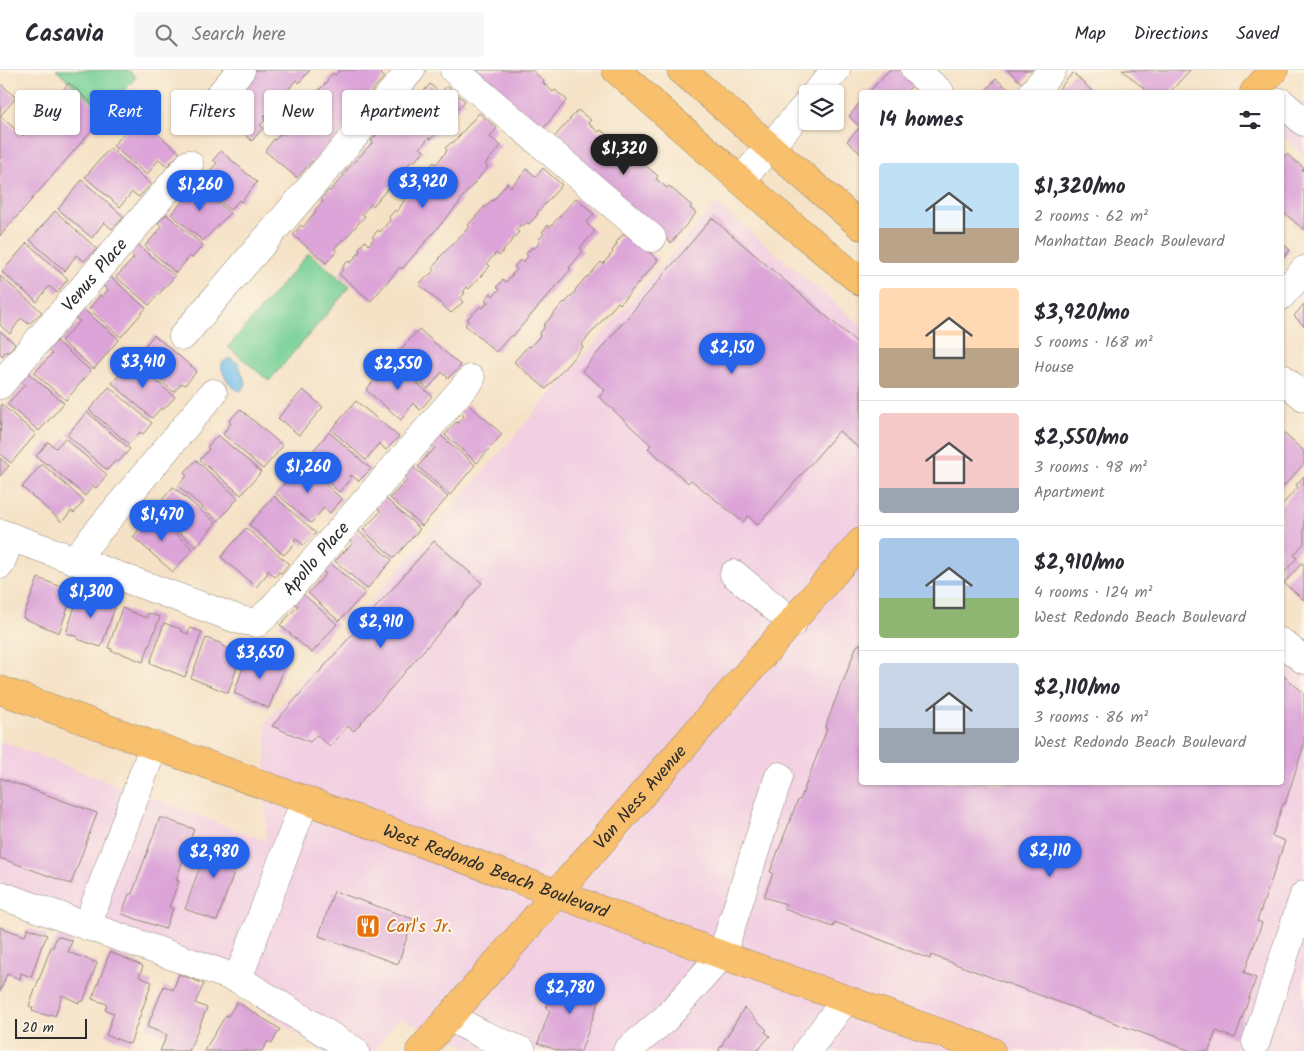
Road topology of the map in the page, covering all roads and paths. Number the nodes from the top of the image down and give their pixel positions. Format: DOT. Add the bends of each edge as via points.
graph roads {
  1 [pos="241,70"];
  2 [pos="411,70"];
  3 [pos="454,70"];
  4 [pos="616,70"];
  5 [pos="681,70"];
  6 [pos="836,70"];
  7 [pos="915,70"];
  8 [pos="1052,70"];
  9 [pos="823,85"];
  10 [pos="224,90"];
  11 [pos="938,90"];
  12 [pos="1035,90"];
  13 [pos="1284,105"];
  14 [pos="799,113"];
  15 [pos="1304,122"];
  16 [pos="770,146"];
  17 [pos="189,164"];
  18 [pos="741,180"];
  19 [pos="859,224"];
  20 [pos="652,238"];
  21 [pos="1304,270"];
  22 [pos="859,280"];
  23 [pos="1284,293"];
  24 [pos="183,336"];
  25 [pos="471,378"];
  26 [pos="1284,380"];
  27 [pos="0,385"];
  28 [pos="213,393"];
  29 [pos="1304,397"];
  30 [pos="5,535"];
  31 [pos="859,544"];
  32 [pos="74,560"];
  33 [pos="0,564"];
  34 [pos="734,574"];
  35 [pos="793,623"];
  36 [pos="1284,644"];
  37 [pos="1304,660"];
  38 [pos="0,690"];
  39 [pos="154,746"];
  40 [pos="780,776"];
  41 [pos="305,800"];
  42 [pos="557,894"];
  43 [pos="0,895"];
  44 [pos="1304,895"];
  45 [pos="87,926"];
  46 [pos="722,956"];
  47 [pos="238,979"];
  48 [pos="846,999"];
  49 [pos="449,1017"];
  50 [pos="1256,1042"];
  51 [pos="355,1051"];
  52 [pos="420,1051"];
  53 [pos="522,1051"];
  54 [pos="627,1051"];
  55 [pos="807,1051"];
  56 [pos="991,1051"];
  1 -- 10 [label="street"];
  2 -- 24 [label="street"];
  3 -- 20 [label="street"];
  4 -- 18 [label="main road"];
  5 -- 16 [label="main road"];
  6 -- 9 [label="street"];
  7 -- 11 [label="street"];
  8 -- 12 [label="street"];
  13 -- 15 [label="street"];
  14 -- 16 [label="street"];
  16 -- 18 [label="street"];
  16 -- 19 [label="main road"];
  17 -- 27 [label="street, Venus Place"];
  18 -- 22 [label="main road"];
  21 -- 23 [label="street"];
  25 -- 32 [label="street, Apollo Place" via="257,623 240,620"];
  26 -- 29 [label="street"];
  28 -- 32 [label="street"];
  30 -- 32 [label="street"];
  30 -- 33 [label="street"];
  31 -- 35 [label="main road, Van Ness Avenue"];
  34 -- 35 [label="street"];
  35 -- 42 [label="main road, Van Ness Avenue"];
  36 -- 37 [label="street"];
  38 -- 39 [label="main road, West Redondo Beach Boulevard"];
  39 -- 41 [label="main road, West Redondo Beach Boulevard"];
  39 -- 45 [label="street"];
  40 -- 46 [label="street"];
  41 -- 42 [label="main road, West Redondo Beach Boulevard"];
  41 -- 47 [label="street"];
  42 -- 46 [label="main road, West Redondo Beach Boulevard"];
  42 -- 49 [label="main road, Van Ness Avenue"];
  43 -- 45 [label="street"];
  44 -- 50 [label="street"];
  45 -- 47 [label="street"];
  46 -- 48 [label="main road, West Redondo Beach Boulevard"];
  46 -- 54 [label="street" via="664,1019"];
  47 -- 51 [label="street"];
  48 -- 55 [label="street"];
  48 -- 56 [label="main road, West Redondo Beach Boulevard"];
  49 -- 52 [label="main road, Van Ness Avenue"];
  49 -- 53 [label="street"];
}
